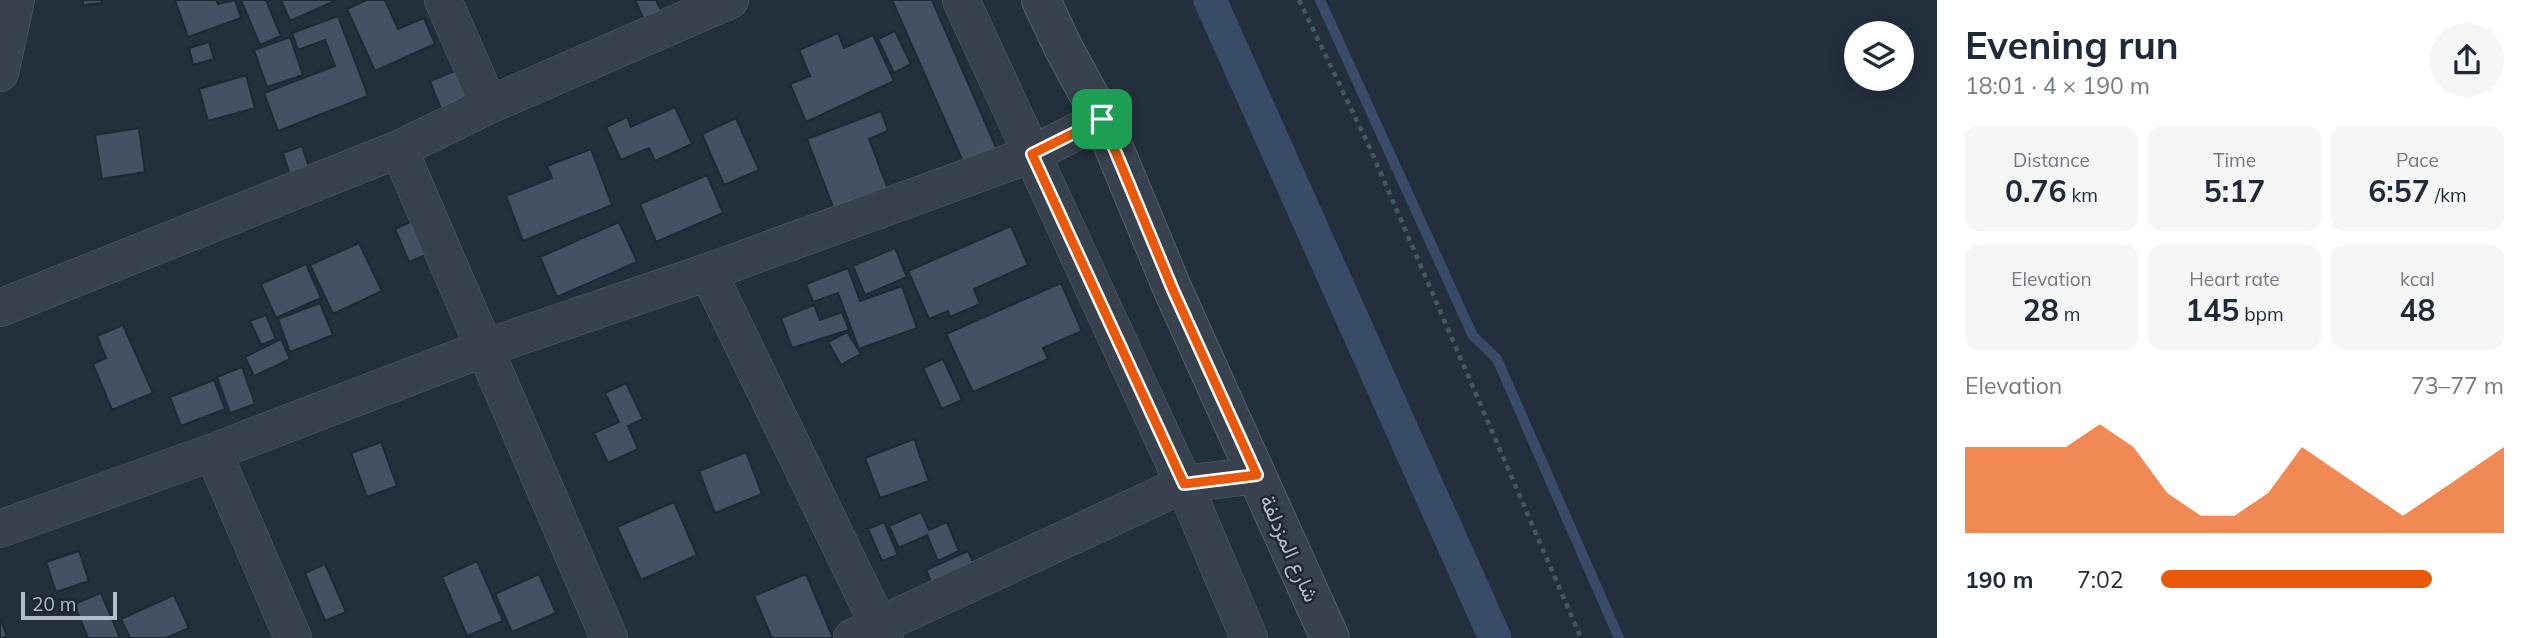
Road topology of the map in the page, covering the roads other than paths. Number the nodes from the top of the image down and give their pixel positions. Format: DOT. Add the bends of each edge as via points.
graph roads {
  1 [pos="443,0"];
  2 [pos="730,0"];
  3 [pos="961,0"];
  4 [pos="1041,0"];
  5 [pos="8,22"];
  6 [pos="0,74"];
  7 [pos="489,105"];
  8 [pos="1102,119"];
  9 [pos="399,149"];
  10 [pos="1032,154"];
  11 [pos="708,272"];
  12 [pos="0,308"];
  13 [pos="485,348"];
  14 [pos="213,452"];
  15 [pos="1257,475"];
  16 [pos="1184,484"];
  17 [pos="0,529"];
  18 [pos="872,634"];
  19 [pos="293,638"];
  20 [pos="609,638"];
  21 [pos="1249,638"];
  22 [pos="1330,638"];
  1 -- 7 [label="street"];
  2 -- 7 [label="street"];
  3 -- 10 [label="street"];
  4 -- 8 [label="street, شارع المزدلفة"];
  5 -- 6 [label="street"];
  7 -- 9 [label="street"];
  8 -- 10 [label="street"];
  8 -- 15 [label="street, شارع المزدلفة"];
  9 -- 12 [label="street"];
  9 -- 13 [label="street"];
  10 -- 11 [label="street"];
  10 -- 16 [label="street"];
  11 -- 13 [label="street"];
  11 -- 18 [label="street"];
  13 -- 14 [label="street"];
  13 -- 20 [label="street"];
  14 -- 17 [label="street"];
  14 -- 19 [label="street"];
  15 -- 16 [label="street"];
  15 -- 22 [label="street, شارع المزدلفة"];
  16 -- 18 [label="street"];
  16 -- 21 [label="street"];
}
